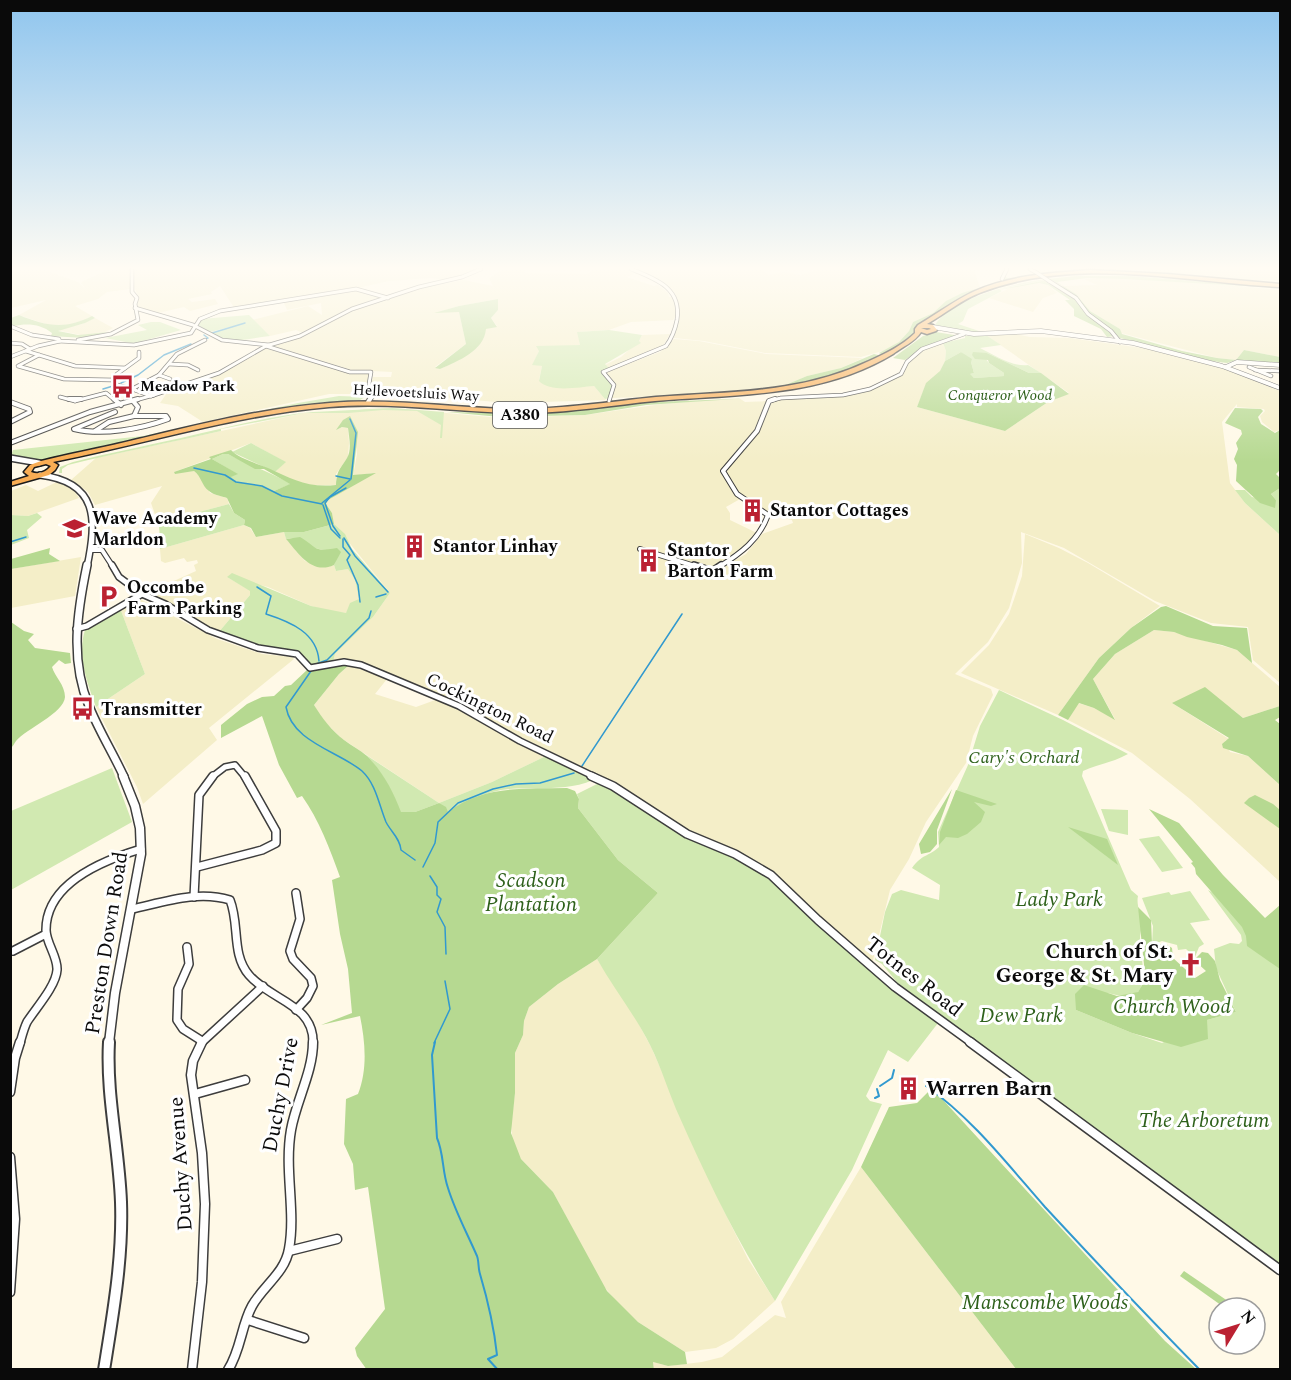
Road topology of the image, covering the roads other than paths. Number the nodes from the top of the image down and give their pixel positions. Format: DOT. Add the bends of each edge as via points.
graph roads {
  1 [pos="30,333"];
  2 [pos="115,333"];
  3 [pos="190,333"];
  4 [pos="207,333"];
  5 [pos="305,333"];
  6 [pos="673,333"];
  7 [pos="917,333"];
  8 [pos="924,333"];
  9 [pos="960,333"];
  10 [pos="974,333"];
  11 [pos="1058,333"];
  12 [pos="1113,333"];
  13 [pos="964,334"];
  14 [pos="195,340"];
  15 [pos="205,340"];
  16 [pos="59,341"];
  17 [pos="1120,342"];
  18 [pos="10,343"];
  19 [pos="200,343"];
  20 [pos="268,346"];
  21 [pos="28,350"];
  22 [pos="140,352"];
  23 [pos="39,355"];
  24 [pos="10,357"];
  25 [pos="169,364"];
  26 [pos="1281,364"];
  27 [pos="1226,367"];
  28 [pos="1249,367"];
  29 [pos="125,368"];
  30 [pos="199,369"];
  31 [pos="1255,370"];
  32 [pos="1281,371"];
  33 [pos="159,375"];
  34 [pos="1270,375"];
  35 [pos="167,379"];
  36 [pos="114,380"];
  37 [pos="1281,388"];
  38 [pos="132,389"];
  39 [pos="161,392"];
  40 [pos="151,396"];
  41 [pos="60,397"];
  42 [pos="131,401"];
  43 [pos="609,401"];
  44 [pos="10,402"];
  45 [pos="368,402"];
  46 [pos="619,404"];
  47 [pos="121,405"];
  48 [pos="592,407"];
  49 [pos="115,412"];
  50 [pos="134,416"];
  51 [pos="10,422"];
  52 [pos="95,430"];
  53 [pos="10,443"];
  54 [pos="10,458"];
  55 [pos="19,461"];
  56 [pos="41,462"];
  57 [pos="54,468"];
  58 [pos="28,469"];
  59 [pos="37,475"];
  60 [pos="60,477"];
  61 [pos="10,483"];
  62 [pos="640,549"];
  63 [pos="90,550"];
  64 [pos="142,594"];
  65 [pos="76,629"];
  66 [pos="577,768"];
  67 [pos="141,849"];
  68 [pos="197,867"];
  69 [pos="296,892"];
  70 [pos="194,897"];
  71 [pos="132,909"];
  72 [pos="46,934"];
  73 [pos="187,947"];
  74 [pos="13,951"];
  75 [pos="263,986"];
  76 [pos="297,1010"];
  77 [pos="202,1041"];
  78 [pos="13,1059"];
  79 [pos="245,1080"];
  80 [pos="10,1092"];
  81 [pos="195,1094"];
  82 [pos="10,1157"];
  83 [pos="13,1219"];
  84 [pos="337,1239"];
  85 [pos="289,1251"];
  86 [pos="1281,1270"];
  87 [pos="10,1292"];
  88 [pos="248,1320"];
  89 [pos="304,1338"];
  90 [pos="104,1370"];
  91 [pos="192,1370"];
  92 [pos="228,1370"];
  1 -- 16 [label="street"];
  2 -- 16 [label="street"];
  3 -- 16 [label="street" via="142,344"];
  4 -- 20 [label="street" via="228,342 257,341"];
  5 -- 20 [label="street"];
  6 -- 43 [label="street" via="666,346 603,372 614,385"];
  7 -- 46 [label="highway, Hellevoetsluis Way / A380" via="880,360 819,383 770,392"];
  8 -- 57 [label="highway, Hellevoetsluis Way / A380" via="871,369 796,391 539,414 386,405 320,408 80,457"];
  9 -- 13 [label="street"];
  10 -- 13 [label="street"];
  11 -- 17 [label="street"];
  12 -- 17 [label="street, bridge"];
  13 -- 62 [label="street" via="922,350 908,360 901,374 870,389 769,401 757,432 723,471 737,494 768,515 758,537 732,559 712,572"];
  14 -- 19 [label="street"];
  15 -- 19 [label="street"];
  16 -- 21 [label="street"];
  17 -- 27 [label="street" via="1178,352"];
  18 -- 21 [label="street" via="22,344"];
  19 -- 25 [label="street" via="177,354"];
  20 -- 40 [label="street" via="219,373"];
  20 -- 45 [label="street" via="350,372 371,372 373,396"];
  21 -- 23 [label="street"];
  21 -- 24 [label="street"];
  22 -- 29 [label="street" via="139,358"];
  23 -- 29 [label="street" via="75,366"];
  23 -- 36 [label="street" via="18,366 73,381"];
  25 -- 30 [label="street"];
  25 -- 33 [label="street"];
  26 -- 27 [label="street" via="1237,362"];
  27 -- 37 [label="street"];
  28 -- 31 [label="street"];
  29 -- 36 [label="street"];
  31 -- 32 [label="street"];
  31 -- 34 [label="street"];
  33 -- 35 [label="street"];
  33 -- 38 [label="street"];
  36 -- 38 [label="street" via="117,385"];
  38 -- 40 [label="street"];
  39 -- 40 [label="street"];
  40 -- 42 [label="street"];
  41 -- 47 [label="street" via="75,401 106,393"];
  42 -- 47 [label="street"];
  42 -- 50 [label="street" via="138,408"];
  43 -- 46 [label="highway"];
  43 -- 48 [label="highway"];
  44 -- 51 [label="street" via="30,412"];
  45 -- 48 [label="highway, Hellevoetsluis Way / A380" via="495,411"];
  45 -- 56 [label="highway, Hellevoetsluis Way / A380" via="271,412"];
  46 -- 48 [label="highway, Hellevoetsluis Way / A380"];
  47 -- 53 [label="street" via="90,412"];
  49 -- 52 [label="street" via="74,429"];
  50 -- 52 [label="street"];
  50 -- 52 [label="street" via="169,417 153,424"];
  54 -- 55 [label="street"];
  55 -- 56 [label="street"];
  55 -- 58 [label="street"];
  56 -- 57 [label="highway" via="52,462"];
  56 -- 58 [label="highway, Hellevoetsluis Way"];
  57 -- 59 [label="highway, Hellevoetsluis Way"];
  57 -- 60 [label="street, Preston Down Road"];
  58 -- 59 [label="highway" via="28,473"];
  58 -- 61 [label="highway, Hellevoetsluis Way"];
  59 -- 60 [label="street"];
  59 -- 61 [label="highway, Hellevoetsluis Way"];
  60 -- 63 [label="street, Preston Down Road" via="76,487 90,505"];
  63 -- 64 [label="street" via="102,550 121,579"];
  63 -- 65 [label="street, Preston Down Road"];
  64 -- 65 [label="street"];
  64 -- 66 [label="street, Cockington Road" via="235,641 297,654 310,668 344,662 362,665 459,706"];
  65 -- 67 [label="street, Preston Down Road" via="83,693 134,804"];
  66 -- 86 [label="street, Totnes Road" via="613,786 682,832 735,854 771,875 895,987"];
  67 -- 71 [label="street, Preston Down Road"];
  67 -- 72 [label="street" via="114,857 71,881 53,903"];
  68 -- 68 [label="street" via="199,795 214,774 225,766 235,765 276,831 276,843"];
  68 -- 70 [label="street"];
  69 -- 76 [label="street" via="300,919 290,951 313,986"];
  70 -- 71 [label="street, Duchy Drive"];
  70 -- 75 [label="street, Duchy Drive" via="220,895 230,900 236,917 239,956 249,975"];
  71 -- 90 [label="street, Preston Down Road" via="110,1028 108,1061 121,1222 116,1301"];
  72 -- 74 [label="street"];
  72 -- 78 [label="street" via="57,970 26,1024"];
  73 -- 77 [label="street" via="189,964 178,989 177,1020 183,1029"];
  75 -- 76 [label="street, Duchy Drive"];
  75 -- 77 [label="street, Duchy Avenue"];
  76 -- 85 [label="street, Duchy Drive" via="308,1020 314,1039 297,1102 286,1166"];
  77 -- 81 [label="street, Duchy Avenue" via="191,1075"];
  78 -- 80 [label="street"];
  79 -- 81 [label="street"];
  81 -- 91 [label="street, Duchy Avenue" via="206,1221"];
  82 -- 83 [label="street"];
  83 -- 87 [label="street"];
  84 -- 85 [label="street"];
  85 -- 88 [label="street, Duchy Drive" via="274,1281 252,1306"];
  88 -- 89 [label="street"];
  88 -- 92 [label="street, Duchy Drive" via="237,1358"];
}
